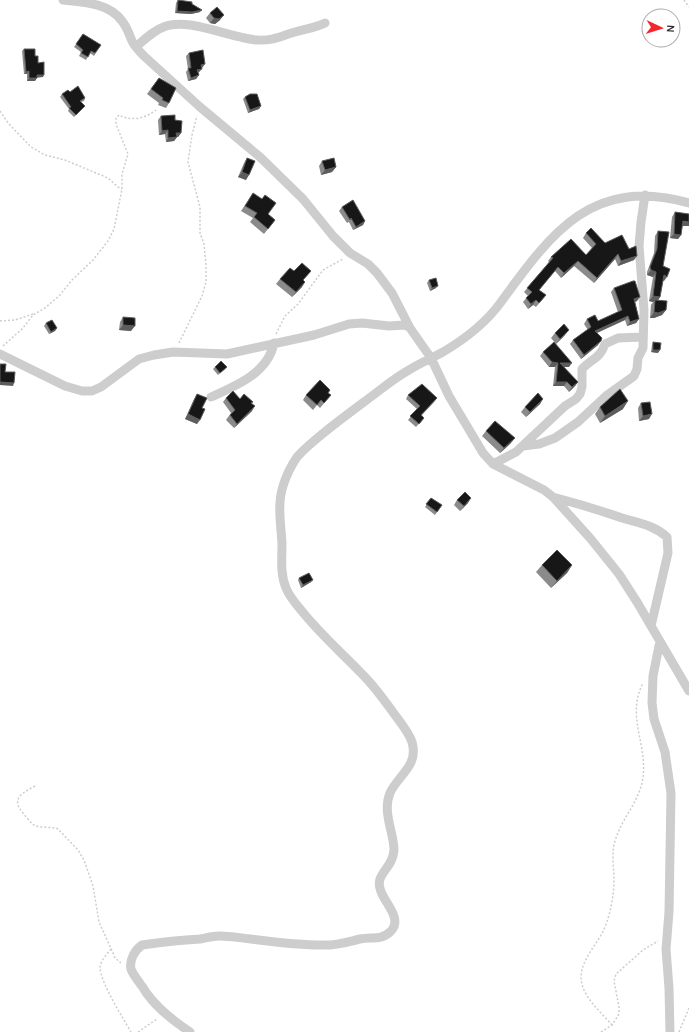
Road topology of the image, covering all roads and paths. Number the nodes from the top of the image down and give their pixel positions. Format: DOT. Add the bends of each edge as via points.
graph roads {
  1 [pos="62,0"];
  2 [pos="684,0"];
  3 [pos="689,6"];
  4 [pos="325,23"];
  5 [pos="136,47"];
  6 [pos="200,107"];
  7 [pos="156,110"];
  8 [pos="0,111"];
  9 [pos="122,189"];
  10 [pos="645,196"];
  11 [pos="689,203"];
  12 [pos="350,253"];
  13 [pos="35,313"];
  14 [pos="0,321"];
  15 [pos="410,328"];
  16 [pos="643,337"];
  17 [pos="274,343"];
  18 [pos="0,351"];
  19 [pos="173,352"];
  20 [pos="0,354"];
  21 [pos="431,358"];
  22 [pos="211,397"];
  23 [pos="522,446"];
  24 [pos="493,464"];
  25 [pos="553,497"];
  26 [pos="651,626"];
  27 [pos="660,641"];
  28 [pos="644,682"];
  29 [pos="689,691"];
  30 [pos="35,786"];
  31 [pos="666,936"];
  32 [pos="111,949"];
  33 [pos="131,969"];
  34 [pos="689,1008"];
  35 [pos="165,1013"];
  36 [pos="612,1025"];
  37 [pos="131,1032"];
  38 [pos="138,1032"];
  39 [pos="190,1032"];
  40 [pos="602,1032"];
  41 [pos="670,1032"];
  42 [pos="680,1032"];
  1 -- 5 [label="street" via="95,4 111,10 123,22"];
  2 -- 3 [label="path"];
  4 -- 5 [label="street" via="267,40 175,24 156,31"];
  5 -- 6 [label="street"];
  6 -- 12 [label="street" via="288,183"];
  6 -- 19 [label="path" via="188,162 200,207 200,233 204,244 206,282 200,302"];
  7 -- 9 [label="path" via="141,118 123,118 119,115 116,118 128,154 122,174"];
  8 -- 9 [label="path" via="30,147 108,178"];
  9 -- 13 [label="path" via="114,229 108,241 59,296"];
  10 -- 11 [label="street" via="665,197"];
  10 -- 16 [label="street" via="639,246 644,310"];
  10 -- 21 [label="street" via="633,196 594,206 573,218 552,237 528,265 496,309 473,331"];
  12 -- 15 [label="street" via="377,273 392,293"];
  12 -- 17 [label="path" via="323,270 298,304 285,316"];
  13 -- 14 [label="path" via="15,320"];
  13 -- 18 [label="path"];
  15 -- 17 [label="street" via="405,325 349,324 326,332"];
  15 -- 21 [label="street"];
  16 -- 23 [label="street" via="638,370 634,376 555,438 539,444"];
  16 -- 23 [label="street" via="618,338 605,344 600,355 582,369 582,386 576,399"];
  17 -- 19 [label="street" via="228,354"];
  17 -- 22 [label="street" via="269,359 259,369 244,381"];
  19 -- 20 [label="street" via="139,359 92,391 65,386"];
  21 -- 24 [label="street" via="463,421"];
  21 -- 33 [label="street" via="406,371 347,414 299,455 286,477 279,507 282,572 289,594 308,618 378,692 412,741 411,765 388,798 394,852 380,880 384,898 394,915 394,928 389,934 378,938 324,946 220,936 142,945 133,954"];
  23 -- 24 [label="street"];
  24 -- 25 [label="street" via="536,485"];
  25 -- 26 [label="street" via="620,574"];
  25 -- 26 [label="street" via="648,526 667,537 668,553"];
  26 -- 27 [label="street"];
  27 -- 29 [label="street"];
  27 -- 31 [label="street" via="653,676 652,703 665,752 671,793 669,912"];
  28 -- 36 [label="path" via="636,709 644,761 642,781 637,798 622,823 615,842 613,890 607,923 582,972 582,984 588,998"];
  30 -- 32 [label="path" via="20,796 18,806 35,825 58,829 81,854 93,886 99,922"];
  31 -- 36 [label="path" via="643,950 616,974 614,982 619,1011"];
  31 -- 41 [label="street"];
  32 -- 33 [label="path" via="115,958"];
  32 -- 37 [label="path" via="102,960 101,972"];
  33 -- 35 [label="street" via="148,996"];
  34 -- 42 [label="path"];
  35 -- 38 [label="path"];
  35 -- 39 [label="street"];
  36 -- 40 [label="path"];
}
